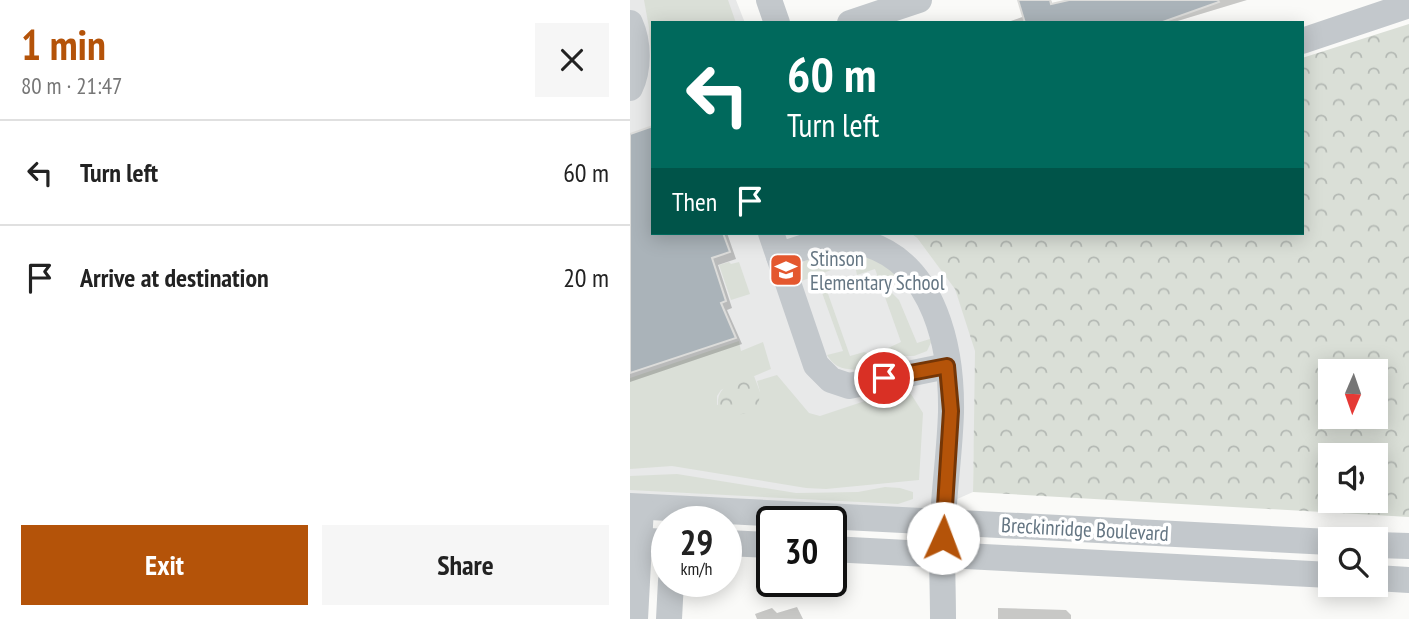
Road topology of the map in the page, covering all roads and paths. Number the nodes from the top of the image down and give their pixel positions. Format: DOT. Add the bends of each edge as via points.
graph roads {
  1 [pos="769,0"];
  2 [pos="919,0"];
  3 [pos="1409,5"];
  4 [pos="776,21"];
  5 [pos="856,21"];
  6 [pos="630,23"];
  7 [pos="1304,40"];
  8 [pos="630,88"];
  9 [pos="775,244"];
  10 [pos="947,366"];
  11 [pos="635,506"];
  12 [pos="742,516"];
  13 [pos="943,521"];
  14 [pos="635,540"];
  15 [pos="1318,541"];
  16 [pos="1388,545"];
  17 [pos="1409,546"];
  18 [pos="847,550"];
  19 [pos="943,555"];
  20 [pos="1318,574"];
  21 [pos="1388,578"];
  22 [pos="1409,579"];
  23 [pos="670,597"];
  24 [pos="635,619"];
  25 [pos="668,619"];
  26 [pos="943,619"];
  1 -- 4 [label="street"];
  2 -- 5 [label="street"];
  3 -- 7 [label="street"];
  6 -- 8 [label="street" via="636,75"];
  9 -- 10 [label="street" via="865,243 894,256 914,275 930,302"];
  9 -- 10 [label="street" via="816,365 831,380 849,386"];
  10 -- 13 [label="street" via="951,411"];
  11 -- 14 [label="street"];
  12 -- 13 [label="street, Breckinridge Boulevard"];
  13 -- 15 [label="street, Breckinridge Boulevard"];
  13 -- 19 [label="street"];
  14 -- 24 [label="street"];
  16 -- 17 [label="street"];
  18 -- 19 [label="street, Breckinridge Boulevard"];
  19 -- 20 [label="street, Breckinridge Boulevard"];
  19 -- 26 [label="street"];
  21 -- 22 [label="street"];
  23 -- 25 [label="street"];
}
